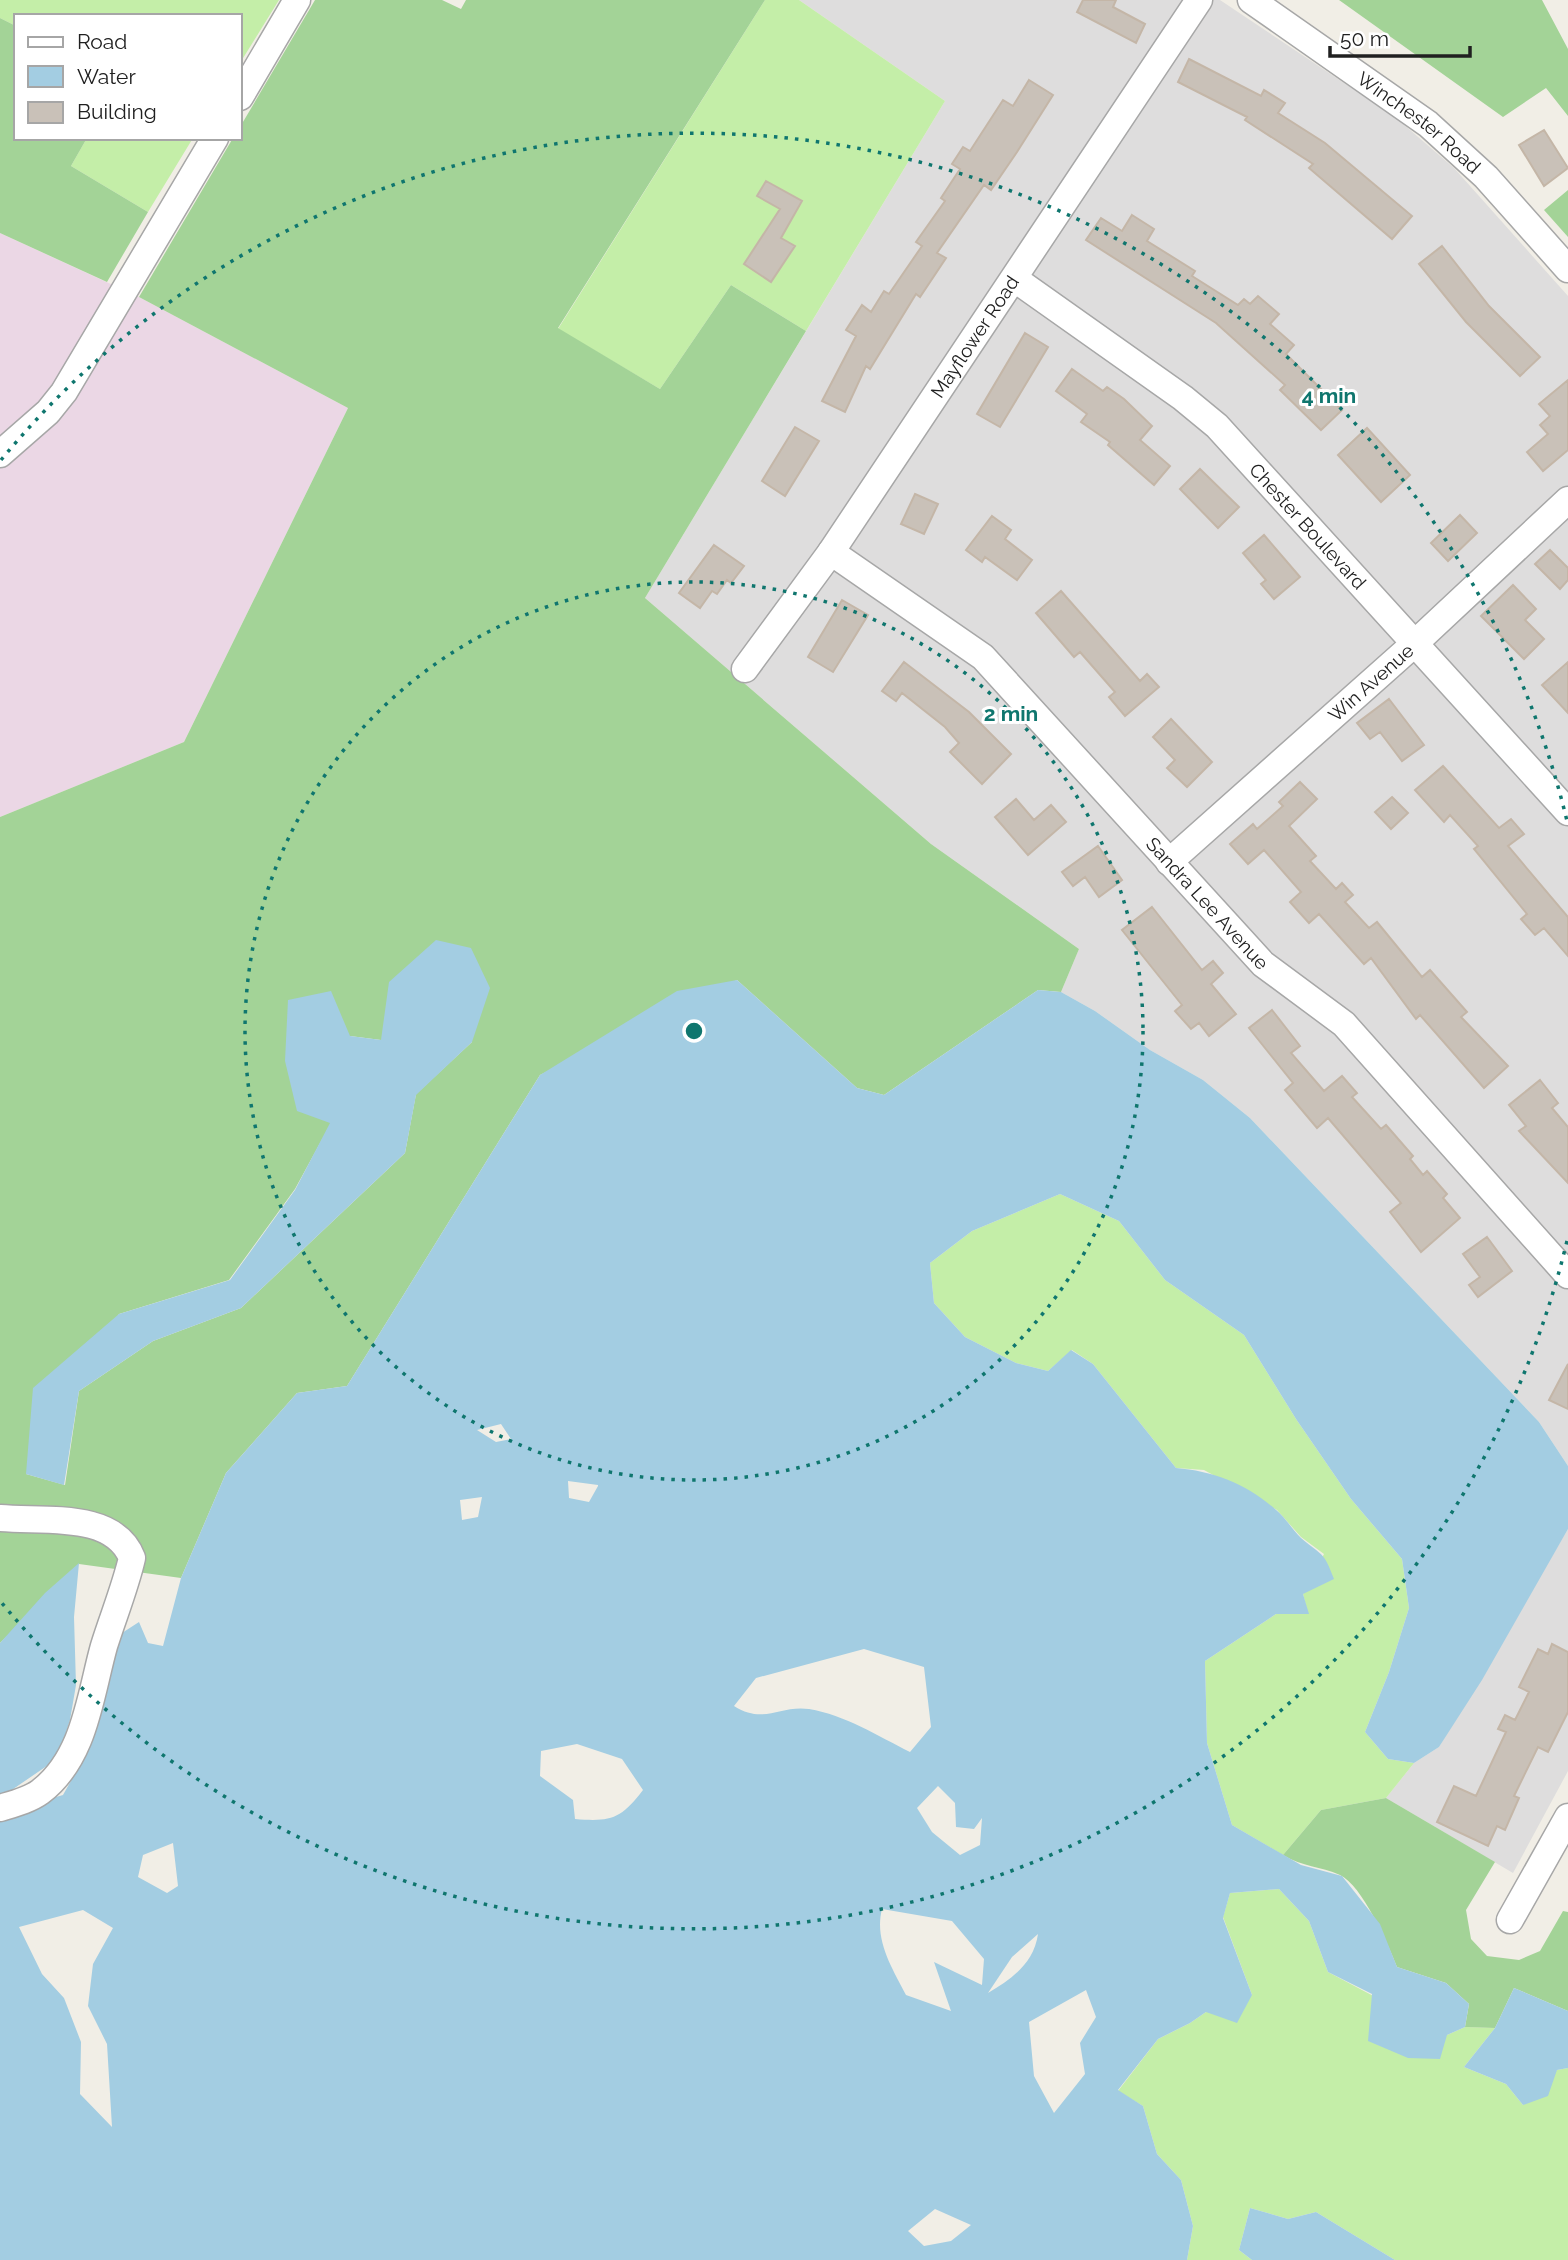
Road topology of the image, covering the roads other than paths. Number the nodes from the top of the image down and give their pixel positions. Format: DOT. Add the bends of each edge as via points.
graph roads {
  1 [pos="297,0"];
  2 [pos="1199,0"];
  3 [pos="1251,0"];
  4 [pos="242,94"];
  5 [pos="214,140"];
  6 [pos="1568,269"];
  7 [pos="1015,279"];
  8 [pos="0,454"];
  9 [pos="1568,500"];
  10 [pos="831,552"];
  11 [pos="1413,645"];
  12 [pos="745,669"];
  13 [pos="1568,812"];
  14 [pos="1169,862"];
  15 [pos="1568,1275"];
  16 [pos="0,1518"];
  17 [pos="0,1808"];
  18 [pos="1568,1817"];
  19 [pos="1510,1920"];
  1 -- 4 [label="street"];
  2 -- 7 [label="street, Mayflower Road"];
  3 -- 6 [label="street, Winchester Road" via="1428,124 1486,177"];
  5 -- 8 [label="street" via="64,392"];
  7 -- 10 [label="street, Mayflower Road"];
  7 -- 11 [label="street, Chester Boulevard" via="1217,426"];
  9 -- 11 [label="street, Win Avenue"];
  10 -- 12 [label="street, Mayflower Road"];
  10 -- 14 [label="street, Sandra Lee Avenue" via="983,657"];
  11 -- 13 [label="street, Chester Boulevard"];
  11 -- 14 [label="street, Win Avenue"];
  14 -- 15 [label="street, Sandra Lee Avenue" via="1263,964 1344,1024"];
  16 -- 17 [label="street" via="80,1522 105,1528 127,1544 132,1558 89,1713 74,1749 39,1794"];
  18 -- 19 [label="street"];
}
